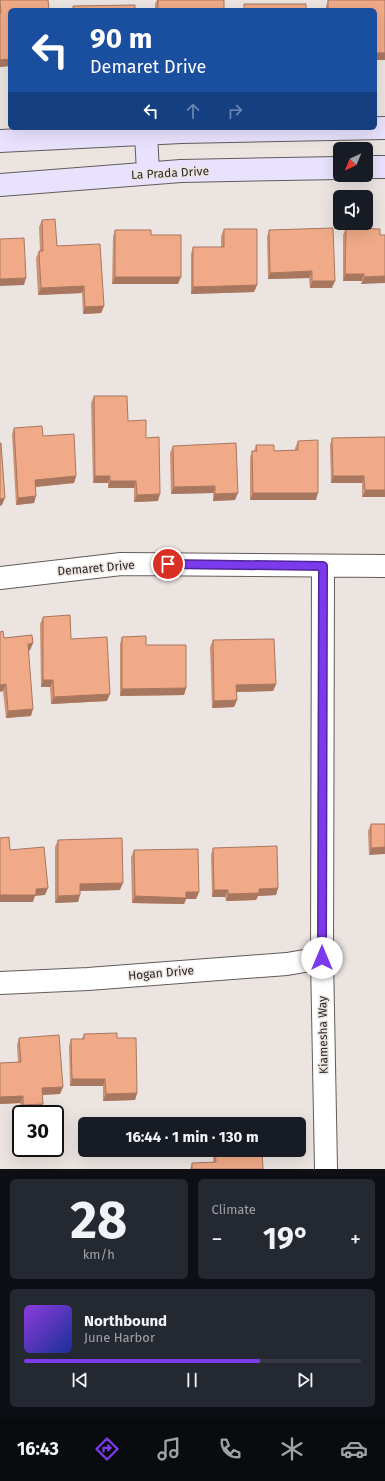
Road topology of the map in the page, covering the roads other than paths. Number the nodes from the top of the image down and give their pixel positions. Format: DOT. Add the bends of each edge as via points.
graph roads {
  1 [pos="289,130"];
  2 [pos="146,133"];
  3 [pos="0,141"];
  4 [pos="373,167"];
  5 [pos="385,167"];
  6 [pos="333,168"];
  7 [pos="148,173"];
  8 [pos="0,185"];
  9 [pos="323,566"];
  10 [pos="385,566"];
  11 [pos="0,578"];
  12 [pos="322,958"];
  13 [pos="0,983"];
  14 [pos="326,1169"];
  1 -- 2 [label="main road"];
  2 -- 3 [label="main road"];
  2 -- 7 [label="main road"];
  4 -- 5 [label="main road"];
  6 -- 7 [label="main road, La Prada Drive"];
  7 -- 8 [label="main road, La Prada Drive"];
  9 -- 10 [label="street, Demaret Drive"];
  9 -- 11 [label="street, Demaret Drive" via="121,564"];
  9 -- 12 [label="street, Kiamesha Way"];
  12 -- 13 [label="street, Hogan Drive" via="287,964"];
  12 -- 14 [label="street, Kiamesha Way"];
}
